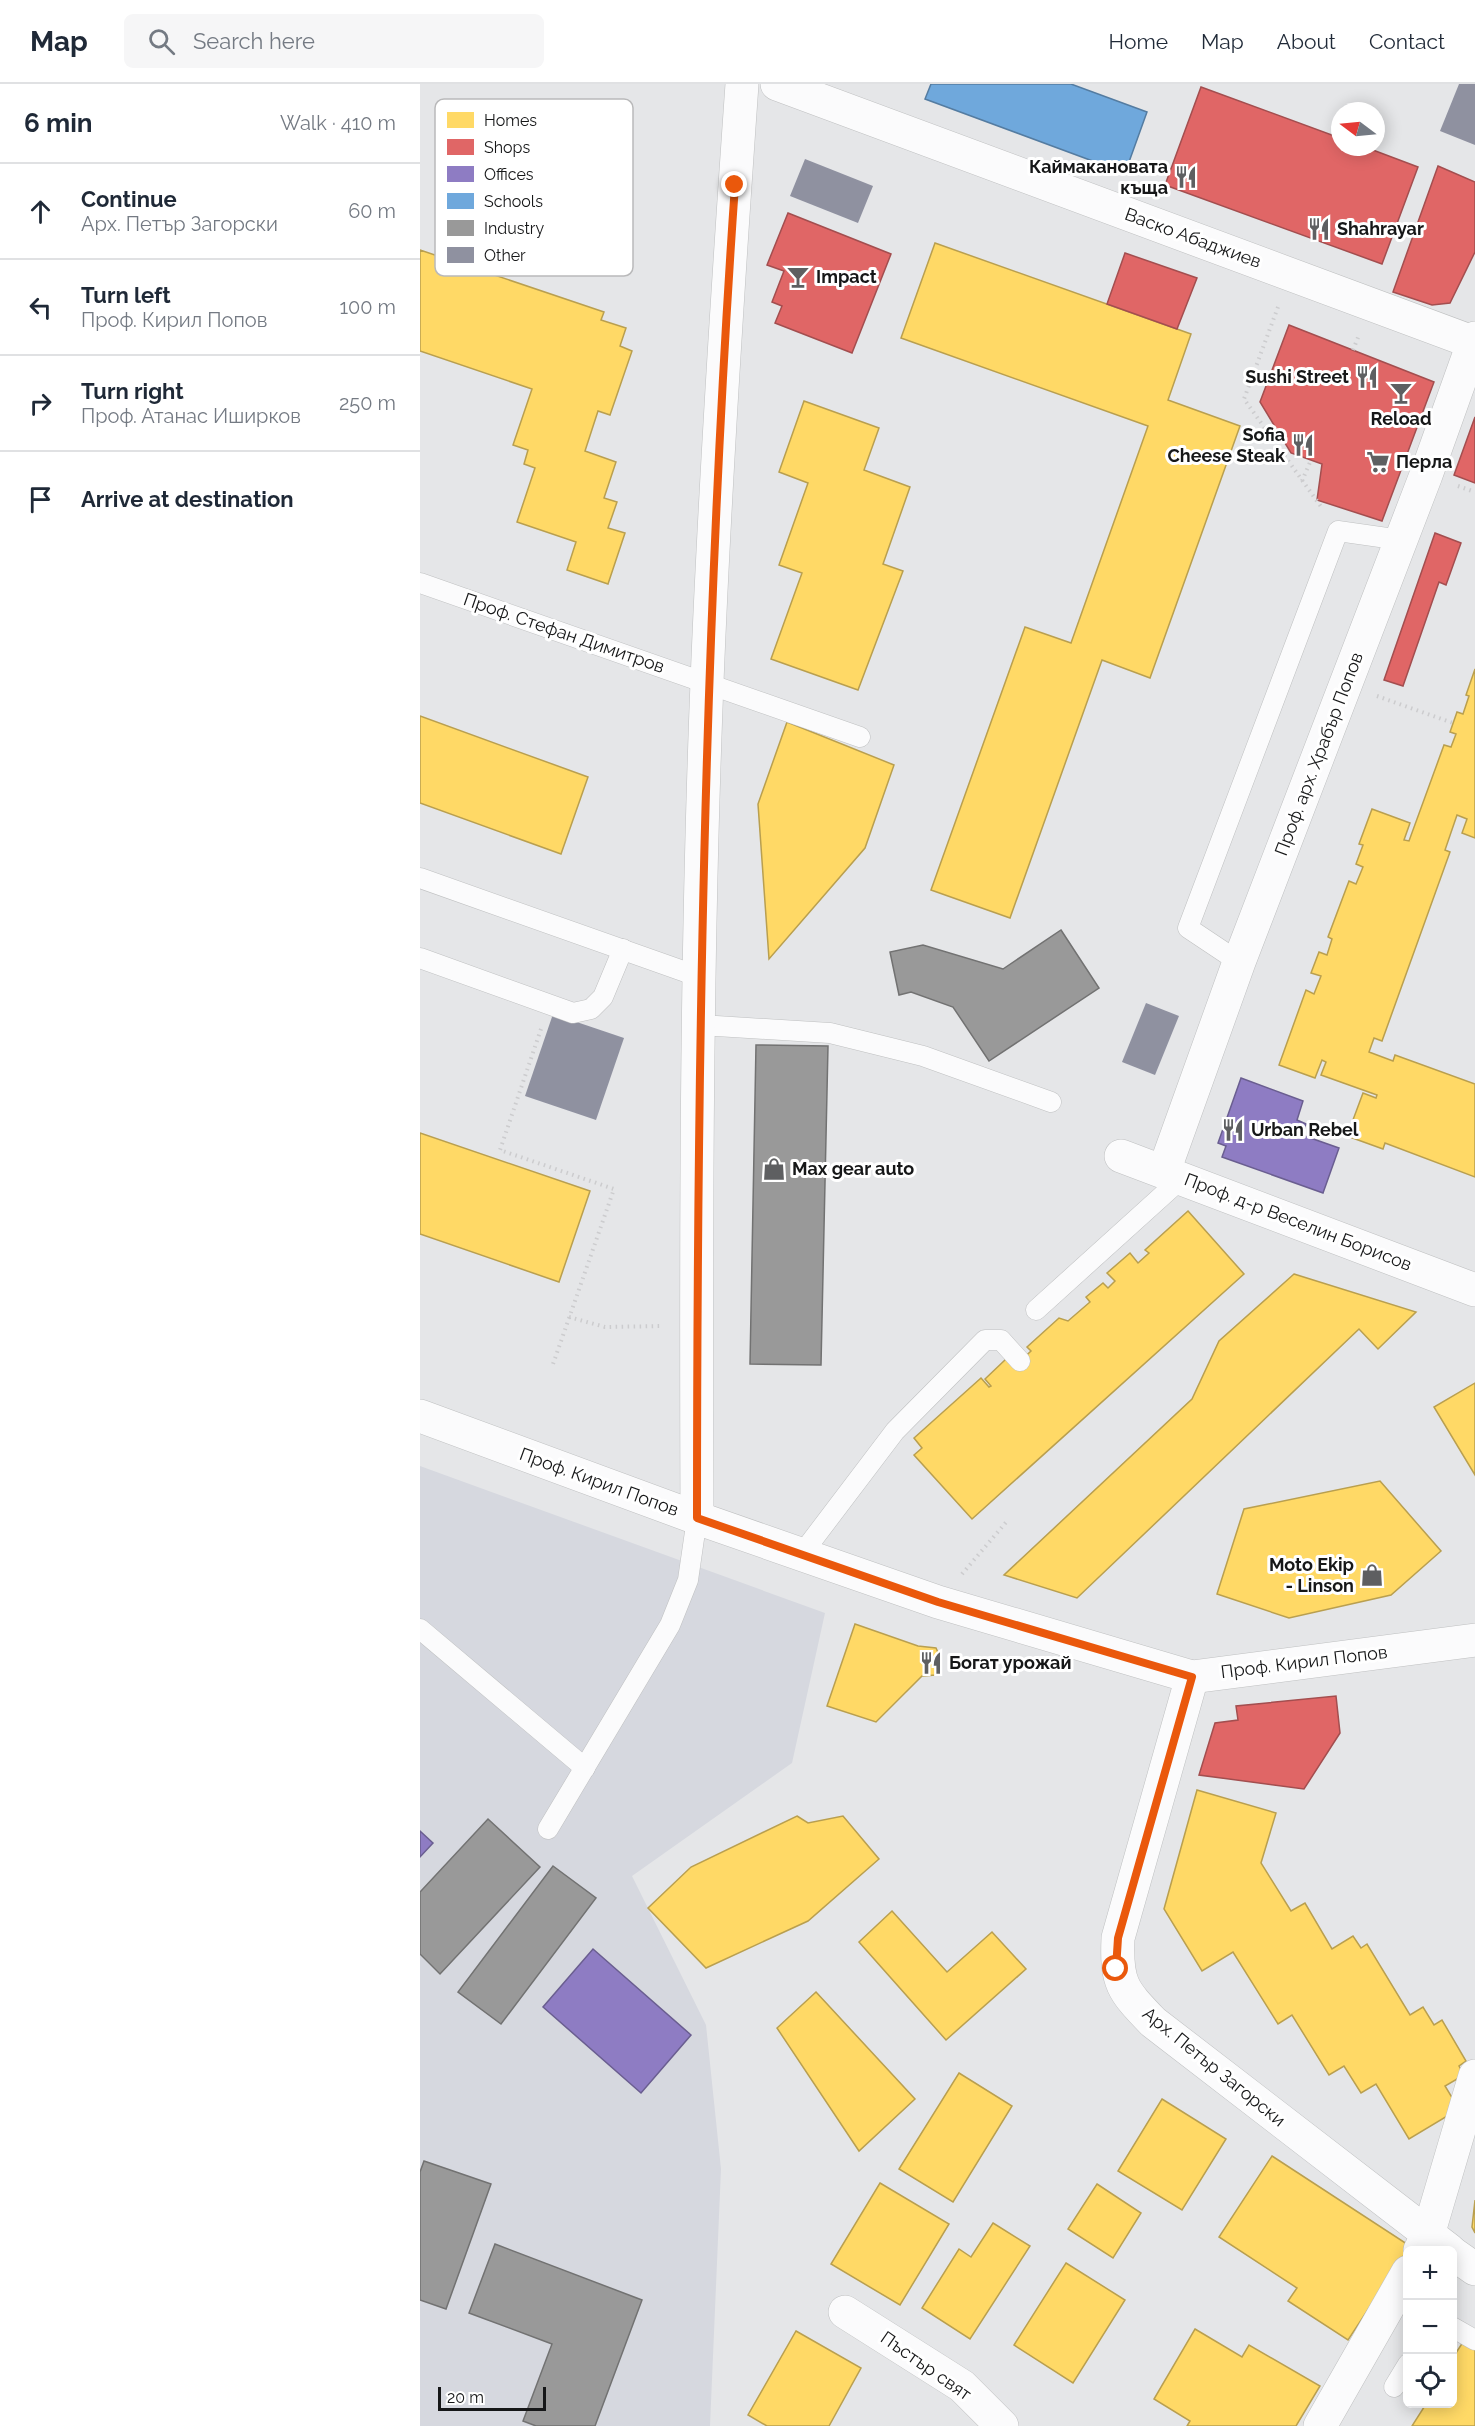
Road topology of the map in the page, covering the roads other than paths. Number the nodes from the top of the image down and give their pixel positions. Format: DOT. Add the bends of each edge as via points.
graph roads {
  1 [pos="742,84"];
  2 [pos="777,84"];
  3 [pos="1474,341"];
  4 [pos="1401,540"];
  5 [pos="420,583"];
  6 [pos="707,683"];
  7 [pos="860,737"];
  8 [pos="420,878"];
  9 [pos="623,949"];
  10 [pos="420,958"];
  11 [pos="1239,962"];
  12 [pos="700,977"];
  13 [pos="700,1025"];
  14 [pos="1051,1102"];
  15 [pos="1121,1156"];
  16 [pos="1173,1174"];
  17 [pos="1475,1290"];
  18 [pos="1036,1310"];
  19 [pos="1020,1361"];
  20 [pos="420,1416"];
  21 [pos="697,1518"];
  22 [pos="801,1555"];
  23 [pos="420,1629"];
  24 [pos="1475,1640"];
  25 [pos="1192,1677"];
  26 [pos="585,1768"];
  27 [pos="548,1829"];
  28 [pos="1475,2076"];
  29 [pos="1436,2246"];
  30 [pos="1437,2246"];
  31 [pos="1457,2259"];
  32 [pos="1475,2269"];
  33 [pos="1403,2279"];
  34 [pos="845,2312"];
  35 [pos="1457,2330"];
  36 [pos="1475,2340"];
  37 [pos="1403,2371"];
  38 [pos="1394,2387"];
  39 [pos="1002,2426"];
  40 [pos="1320,2426"];
  1 -- 6 [label="street"];
  2 -- 3 [label="street, Васко Абаджиев"];
  3 -- 4 [label="street, Проф. арх. Храбър Попов"];
  4 -- 11 [label="street, Проф. арх. Храбър Попов"];
  4 -- 11 [label="lane" via="1338,531 1188,928"];
  5 -- 6 [label="lane, Проф. Стефан Димитров"];
  6 -- 7 [label="lane, Проф. Стефан Димитров"];
  6 -- 12 [label="street"];
  8 -- 9 [label="lane"];
  9 -- 10 [label="lane" via="603,997 591,1010 573,1013"];
  9 -- 12 [label="lane"];
  11 -- 16 [label="street, Проф. арх. Храбър Попов"];
  12 -- 13 [label="street"];
  13 -- 14 [label="lane" via="830,1034 933,1059"];
  13 -- 21 [label="street"];
  15 -- 16 [label="street, Проф. д-р Веселин Борисов"];
  16 -- 17 [label="street, Проф. д-р Веселин Борисов"];
  16 -- 18 [label="lane"];
  19 -- 22 [label="lane" via="1001,1340 985,1340 895,1431"];
  20 -- 21 [label="street, Проф. Кирил Попов"];
  21 -- 22 [label="street, Проф. Кирил Попов"];
  21 -- 26 [label="lane" via="688,1580 670,1625"];
  22 -- 25 [label="street, Проф. Кирил Попов" via="938,1602"];
  23 -- 26 [label="lane"];
  24 -- 25 [label="street, Проф. Кирил Попов"];
  25 -- 29 [label="street, Арх. Петър Загорски" via="1118,1938 1116,1969 1129,1997 1153,2022"];
  26 -- 27 [label="lane"];
  28 -- 30 [label="street"];
  31 -- 32 [label="street, Арх. Петър Загорски"];
  33 -- 40 [label="street"];
  34 -- 39 [label="street, Пъстър свят" via="962,2386"];
  35 -- 36 [label="lane"];
  37 -- 38 [label="lane"];
}
